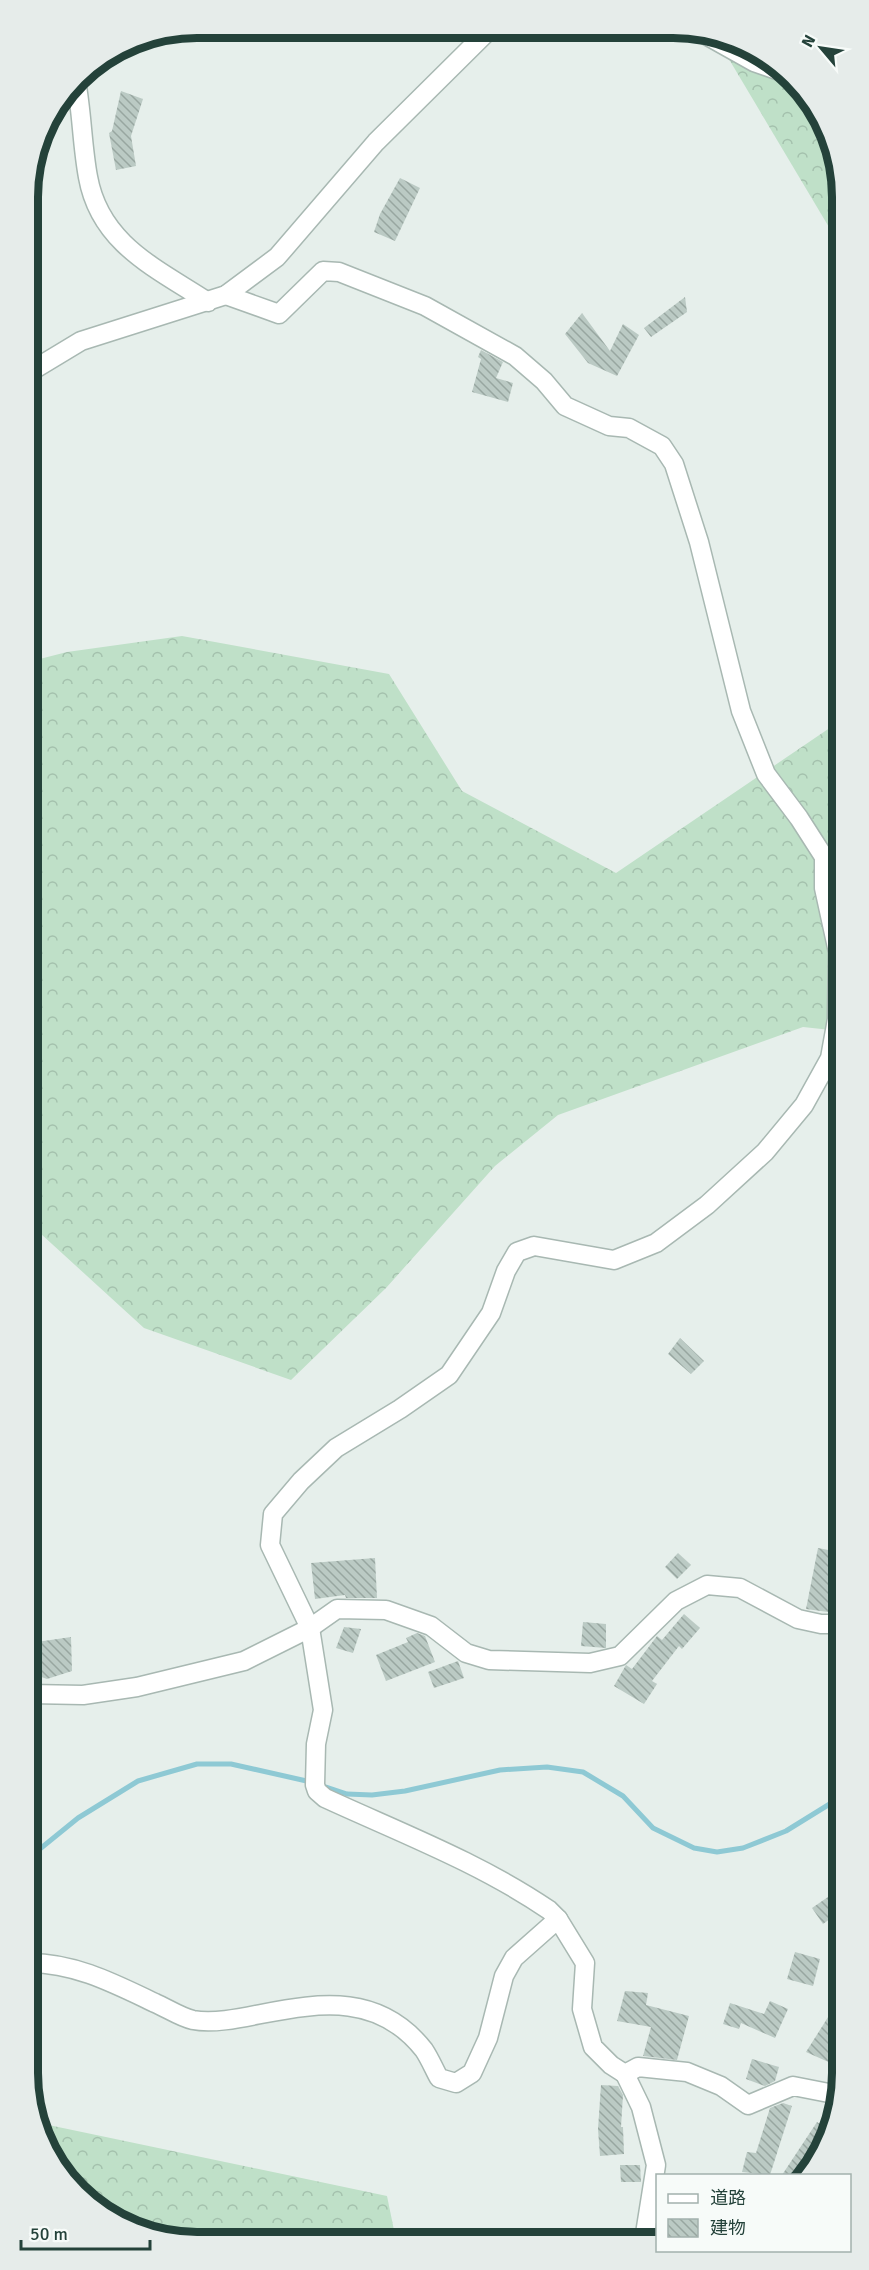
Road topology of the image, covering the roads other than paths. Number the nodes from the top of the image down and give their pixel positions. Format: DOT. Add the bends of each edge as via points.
graph roads {
  1 [pos="482,37"];
  2 [pos="730,49"];
  3 [pos="762,65"];
  4 [pos="78,91"];
  5 [pos="226,295"];
  6 [pos="208,302"];
  7 [pos="38,368"];
  8 [pos="832,860"];
  9 [pos="832,861"];
  10 [pos="832,923"];
  11 [pos="832,1049"];
  12 [pos="831,1624"];
  13 [pos="310,1628"];
  14 [pos="38,1694"];
  15 [pos="558,1918"];
  16 [pos="38,1963"];
  17 [pos="625,2074"];
  18 [pos="830,2093"];
  19 [pos="645,2232"];
  1 -- 5 [label="street" via="376,142 277,257"];
  2 -- 3 [label="street"];
  4 -- 6 [label="street" via="88,178 103,220 130,252"];
  5 -- 6 [label="street"];
  5 -- 8 [label="street" via="279,314 323,271 339,272 425,306 515,356 565,406 609,426 629,428 662,446 674,464 699,542 741,711 766,774"];
  6 -- 7 [label="street" via="81,341"];
  9 -- 10 [label="street" via="824,888"];
  11 -- 13 [label="street" via="804,1105 765,1152 707,1205 656,1244 614,1260 534,1246 517,1252 491,1312 449,1375 336,1448 301,1481 273,1514 270,1545"];
  12 -- 13 [label="street" via="798,1619 740,1588 707,1585 676,1601 620,1656 590,1663 489,1660 465,1653 430,1626 386,1610 337,1609"];
  13 -- 14 [label="street" via="244,1661 137,1687 83,1695"];
  13 -- 15 [label="street" via="323,1710 316,1752 317,1791 441,1849"];
  15 -- 16 [label="street" via="514,1958 504,1976 488,2038 472,2073 456,2083 439,2078 409,2033 386,2018 345,2004 308,2005 234,2019 193,2020 88,1972"];
  15 -- 17 [label="street" via="585,1963 582,2009 592,2047"];
  17 -- 18 [label="street" via="638,2067 687,2072 721,2086 748,2105 793,2086"];
  17 -- 19 [label="street" via="641,2107 656,2165"];
}
